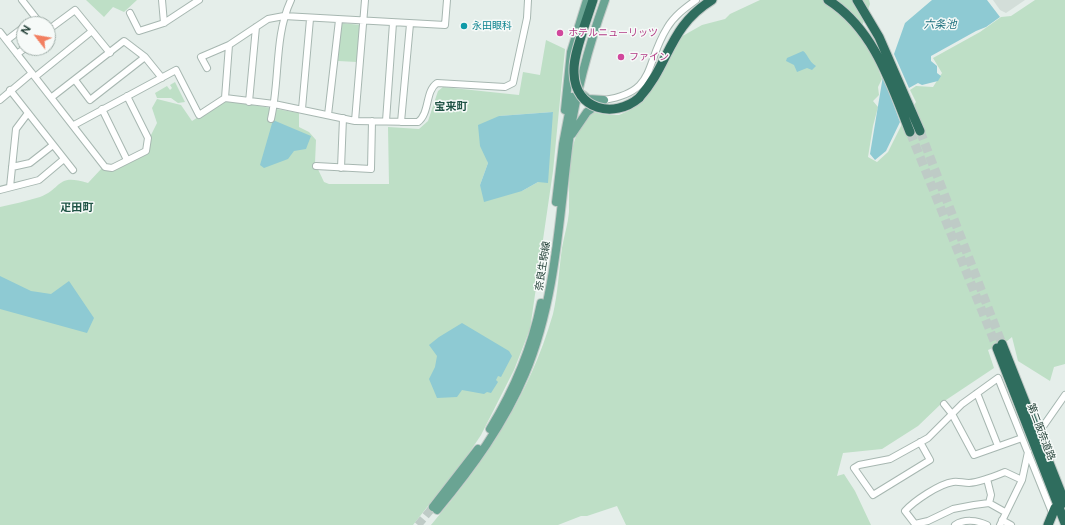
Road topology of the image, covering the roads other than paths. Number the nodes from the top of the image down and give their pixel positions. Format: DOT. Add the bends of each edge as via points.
graph roads {
  1 [pos="22,0"];
  2 [pos="162,0"];
  3 [pos="199,0"];
  4 [pos="291,0"];
  5 [pos="365,0"];
  6 [pos="447,0"];
  7 [pos="528,0"];
  8 [pos="587,0"];
  9 [pos="593,0"];
  10 [pos="599,0"];
  11 [pos="605,0"];
  12 [pos="696,0"];
  13 [pos="712,0"];
  14 [pos="828,0"];
  15 [pos="857,0"];
  16 [pos="192,2"];
  17 [pos="130,13"];
  18 [pos="34,16"];
  19 [pos="284,16"];
  20 [pos="310,19"];
  21 [pos="339,20"];
  22 [pos="364,21"];
  23 [pos="164,23"];
  24 [pos="393,23"];
  25 [pos="56,24"];
  26 [pos="410,24"];
  27 [pos="256,27"];
  28 [pos="92,31"];
  29 [pos="0,32"];
  30 [pos="16,33"];
  31 [pos="7,40"];
  32 [pos="229,46"];
  33 [pos="16,53"];
  34 [pos="110,53"];
  35 [pos="19,56"];
  36 [pos="145,57"];
  37 [pos="207,68"];
  38 [pos="34,75"];
  39 [pos="162,78"];
  40 [pos="75,80"];
  41 [pos="581,81"];
  42 [pos="10,90"];
  43 [pos="127,96"];
  44 [pos="52,97"];
  45 [pos="225,98"];
  46 [pos="0,100"];
  47 [pos="604,100"];
  48 [pos="249,102"];
  49 [pos="274,104"];
  50 [pos="102,109"];
  51 [pos="302,109"];
  52 [pos="28,114"];
  53 [pos="328,115"];
  54 [pos="342,118"];
  55 [pos="271,119"];
  56 [pos="355,121"];
  57 [pos="372,121"];
  58 [pos="386,121"];
  59 [pos="401,122"];
  60 [pos="74,125"];
  61 [pos="920,131"];
  62 [pos="910,132"];
  63 [pos="566,142"];
  64 [pos="53,145"];
  65 [pos="64,159"];
  66 [pos="127,160"];
  67 [pos="316,166"];
  68 [pos="12,167"];
  69 [pos="341,168"];
  70 [pos="72,170"];
  71 [pos="10,187"];
  72 [pos="0,190"];
  73 [pos="977,393"];
  74 [pos="1065,395"];
  75 [pos="944,404"];
  76 [pos="952,414"];
  77 [pos="1042,428"];
  78 [pos="1022,438"];
  79 [pos="920,442"];
  80 [pos="998,446"];
  81 [pos="1029,451"];
  82 [pos="987,479"];
  83 [pos="1022,480"];
  84 [pos="989,503"];
  85 [pos="1065,503"];
  86 [pos="435,508"];
  87 [pos="1054,511"];
  88 [pos="1005,512"];
  89 [pos="1001,522"];
  90 [pos="1065,523"];
  91 [pos="955,525"];
  92 [pos="987,525"];
  93 [pos="1011,525"];
  94 [pos="1048,525"];
  95 [pos="1051,525"];
  1 -- 18 [label="street"];
  2 -- 23 [label="street"];
  3 -- 16 [label="street"];
  4 -- 19 [label="street"];
  5 -- 22 [label="street"];
  6 -- 26 [label="street" via="445,25"];
  7 -- 59 [label="street" via="527,18 514,80 510,85 505,87 437,83 432,87 421,120"];
  8 -- 63 [label="main road, 奈良生駒線" via="568,70"];
  9 -- 13 [label="highway, bridge" via="583,30 574,72 576,86 584,99 597,107 613,110 626,107 639,98 651,82 678,30"];
  10 -- 63 [label="main road, 奈良生駒線" via="580,64"];
  11 -- 41 [label="main road, 奈良生駒線"];
  12 -- 47 [label="street" via="667,27 649,72 640,86 627,95"];
  14 -- 62 [label="highway" via="851,17 870,42 892,85"];
  15 -- 61 [label="highway" via="879,37"];
  16 -- 23 [label="street"];
  17 -- 23 [label="street" via="139,31"];
  19 -- 20 [label="street"];
  19 -- 27 [label="street" via="268,19"];
  19 -- 49 [label="street"];
  20 -- 21 [label="street"];
  20 -- 51 [label="street"];
  21 -- 22 [label="street"];
  21 -- 53 [label="street"];
  22 -- 24 [label="street"];
  22 -- 56 [label="street"];
  24 -- 26 [label="street"];
  24 -- 58 [label="street"];
  25 -- 28 [label="street" via="75,10"];
  26 -- 59 [label="street"];
  27 -- 32 [label="street"];
  27 -- 48 [label="street"];
  28 -- 34 [label="street"];
  28 -- 38 [label="street"];
  29 -- 31 [label="street"];
  30 -- 31 [label="street"];
  31 -- 33 [label="street"];
  32 -- 37 [label="street" via="201,57"];
  32 -- 45 [label="street"];
  34 -- 36 [label="street" via="124,41"];
  34 -- 40 [label="street"];
  35 -- 38 [label="street"];
  36 -- 39 [label="street"];
  36 -- 40 [label="street" via="90,100"];
  38 -- 42 [label="street"];
  38 -- 44 [label="street"];
  39 -- 43 [label="street"];
  39 -- 45 [label="street" via="176,70 199,115"];
  40 -- 44 [label="street"];
  41 -- 47 [label="main road" via="584,96 593,100"];
  41 -- 63 [label="main road, 奈良生駒線"];
  42 -- 46 [label="street"];
  42 -- 52 [label="street"];
  43 -- 50 [label="street"];
  43 -- 66 [label="street" via="148,138 146,151"];
  44 -- 60 [label="street"];
  45 -- 48 [label="street"];
  47 -- 63 [label="main road" via="582,117"];
  48 -- 49 [label="street"];
  49 -- 51 [label="street"];
  49 -- 55 [label="street"];
  50 -- 60 [label="street"];
  50 -- 66 [label="street"];
  51 -- 53 [label="street"];
  52 -- 64 [label="street"];
  52 -- 68 [label="street" via="16,130"];
  53 -- 54 [label="street"];
  54 -- 56 [label="street"];
  54 -- 69 [label="street"];
  56 -- 57 [label="street"];
  57 -- 58 [label="street"];
  57 -- 69 [label="street" via="371,169"];
  58 -- 59 [label="street"];
  60 -- 66 [label="street" via="105,167 112,168"];
  63 -- 86 [label="main road, 奈良生駒線" via="549,259 540,306 526,353 508,396 490,429"];
  64 -- 65 [label="street"];
  64 -- 68 [label="street" via="30,163"];
  65 -- 70 [label="street"];
  65 -- 71 [label="street" via="39,180"];
  67 -- 69 [label="street"];
  68 -- 71 [label="street"];
  71 -- 72 [label="street"];
  73 -- 76 [label="street"];
  73 -- 78 [label="street" via="998,378"];
  73 -- 80 [label="street"];
  74 -- 77 [label="street"];
  75 -- 76 [label="street"];
  76 -- 79 [label="street" via="928,438"];
  76 -- 80 [label="street" via="974,455"];
  78 -- 80 [label="street"];
  78 -- 81 [label="street"];
  79 -- 79 [label="street" via="890,459 854,468 873,495 930,460"];
  81 -- 83 [label="street"];
  81 -- 87 [label="street"];
  82 -- 83 [label="street" via="1005,472"];
  82 -- 84 [label="street" via="991,495"];
  82 -- 84 [label="street" via="968,483 952,482 930,491 905,511 915,524 953,509"];
  83 -- 88 [label="street"];
  84 -- 88 [label="street"];
  85 -- 90 [label="highway, 第二阪奈道路" via="999,346"];
  87 -- 94 [label="highway"];
  87 -- 95 [label="street"];
  88 -- 89 [label="street"];
  89 -- 93 [label="street"];
  91 -- 92 [label="street" via="959,522 978,520"];
}
